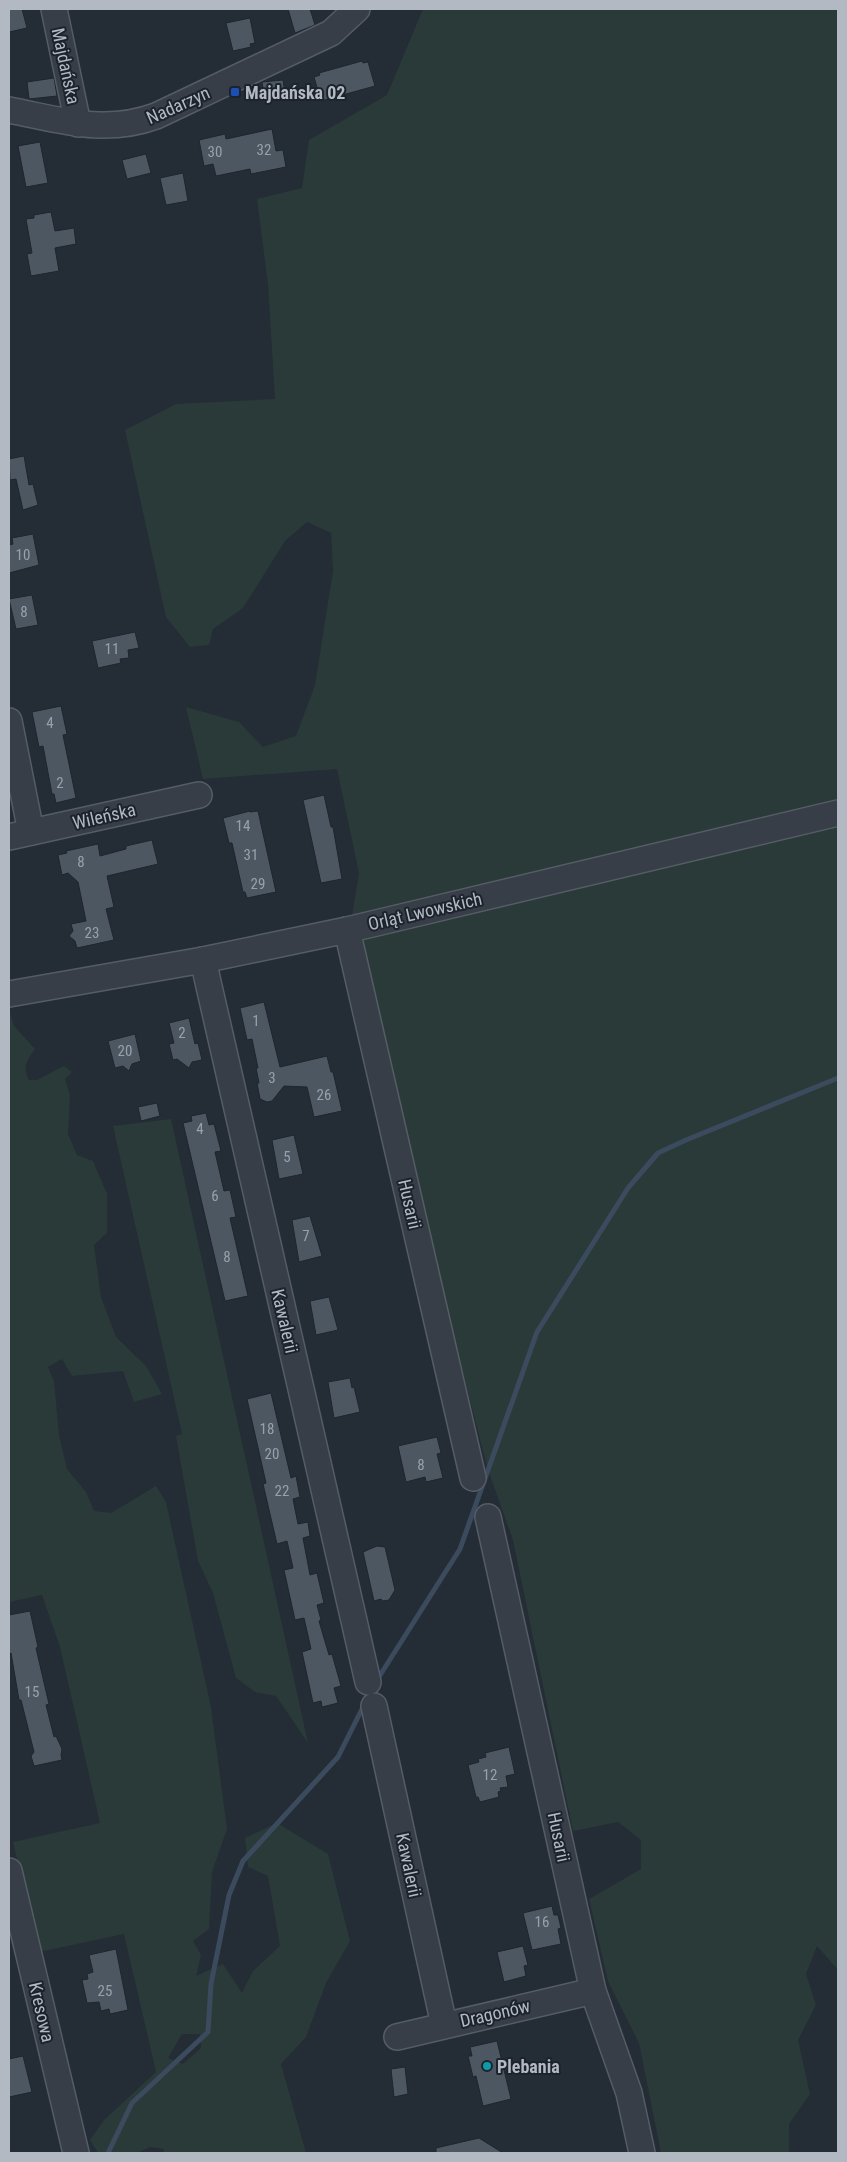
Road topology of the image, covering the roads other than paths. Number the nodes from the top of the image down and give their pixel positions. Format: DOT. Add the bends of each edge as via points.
graph roads {
  1 [pos="54,9"];
  2 [pos="357,9"];
  3 [pos="9,110"];
  4 [pos="78,124"];
  5 [pos="9,721"];
  6 [pos="199,795"];
  7 [pos="838,813"];
  8 [pos="20,834"];
  9 [pos="347,930"];
  10 [pos="203,960"];
  11 [pos="9,994"];
  12 [pos="473,1478"];
  13 [pos="488,1517"];
  14 [pos="9,1870"];
  15 [pos="592,1991"];
  16 [pos="444,2025"];
  17 [pos="397,2037"];
  18 [pos="76,2153"];
  19 [pos="642,2153"];
  1 -- 4 [label="street, Majdańska"];
  2 -- 4 [label="street, Nadarzyn" via="331,33 140,123 118,126"];
  3 -- 4 [label="street, Nadarzyn"];
  5 -- 8 [label="street"];
  6 -- 8 [label="street, Wileńska"];
  7 -- 9 [label="street, Orląt Lwowskich"];
  9 -- 10 [label="street, Orląt Lwowskich"];
  9 -- 12 [label="street, Husarii"];
  10 -- 11 [label="street, Orląt Lwowskich"];
  10 -- 16 [label="street, Kawalerii"];
  13 -- 15 [label="street, Husarii"];
  14 -- 18 [label="street, Kresowa"];
  15 -- 16 [label="street, Dragonów"];
  15 -- 19 [label="street, Husarii" via="629,2094"];
  16 -- 17 [label="street, Dragonów"];
}
